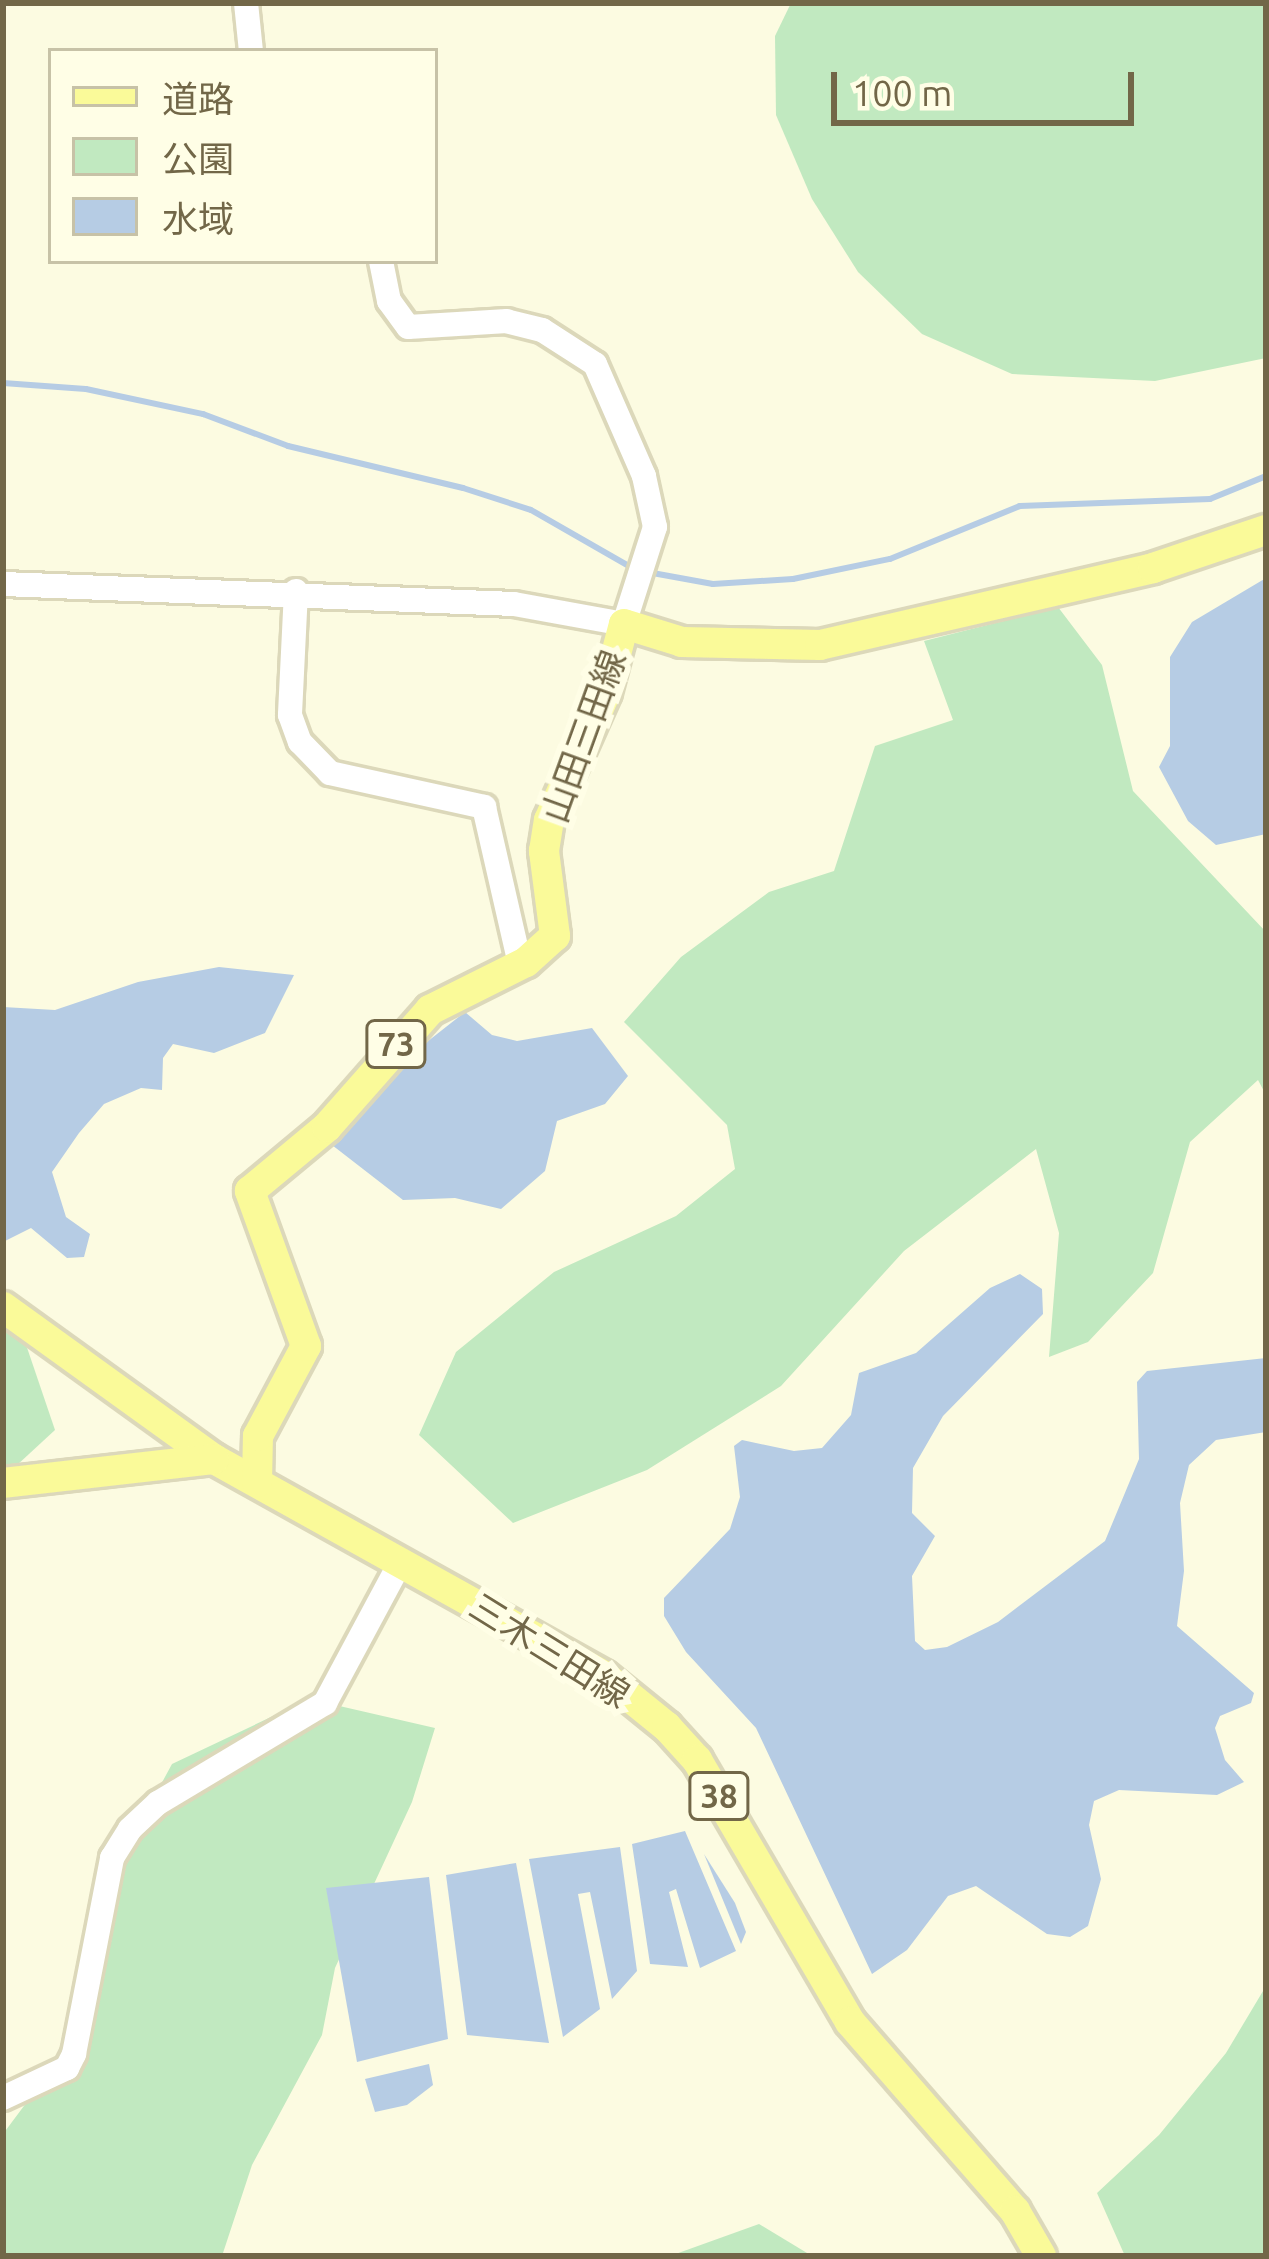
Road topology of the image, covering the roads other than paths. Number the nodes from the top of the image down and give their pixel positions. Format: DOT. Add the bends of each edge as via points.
graph roads {
  1 [pos="246,3"];
  2 [pos="251,48"];
  3 [pos="382,264"];
  4 [pos="1266,530"];
  5 [pos="3,584"];
  6 [pos="296,591"];
  7 [pos="624,623"];
  8 [pos="520,964"];
  9 [pos="3,1307"];
  10 [pos="214,1459"];
  11 [pos="257,1482"];
  12 [pos="3,1483"];
  13 [pos="401,1561"];
  14 [pos="3,2098"];
  15 [pos="1041,2256"];
  1 -- 2 [label="street"];
  3 -- 7 [label="street" via="394,314 408,328 507,321 575,346 595,364 644,476 655,526"];
  4 -- 7 [label="main road, 山田三田線" via="1153,568 837,643 682,642"];
  5 -- 6 [label="street"];
  6 -- 7 [label="street" via="514,604"];
  6 -- 8 [label="street" via="290,715 300,742 330,772 484,807"];
  7 -- 8 [label="main road, 山田三田線 / 73" via="606,692 549,820 544,851 555,936"];
  8 -- 11 [label="main road, 山田三田線 / 73" via="430,1010 327,1127 250,1191 306,1346 258,1436"];
  9 -- 10 [label="main road, 三木三田線 / 38"];
  10 -- 11 [label="main road, 三木三田線 / 38"];
  10 -- 12 [label="main road"];
  11 -- 13 [label="main road, 三木三田線 / 38"];
  13 -- 14 [label="street" via="325,1702 158,1803 130,1829 112,1858 74,2054 67,2068"];
  13 -- 15 [label="main road, 三木三田線 / 38" via="604,1676 667,1727 697,1760 850,2022 1016,2211"];
}
